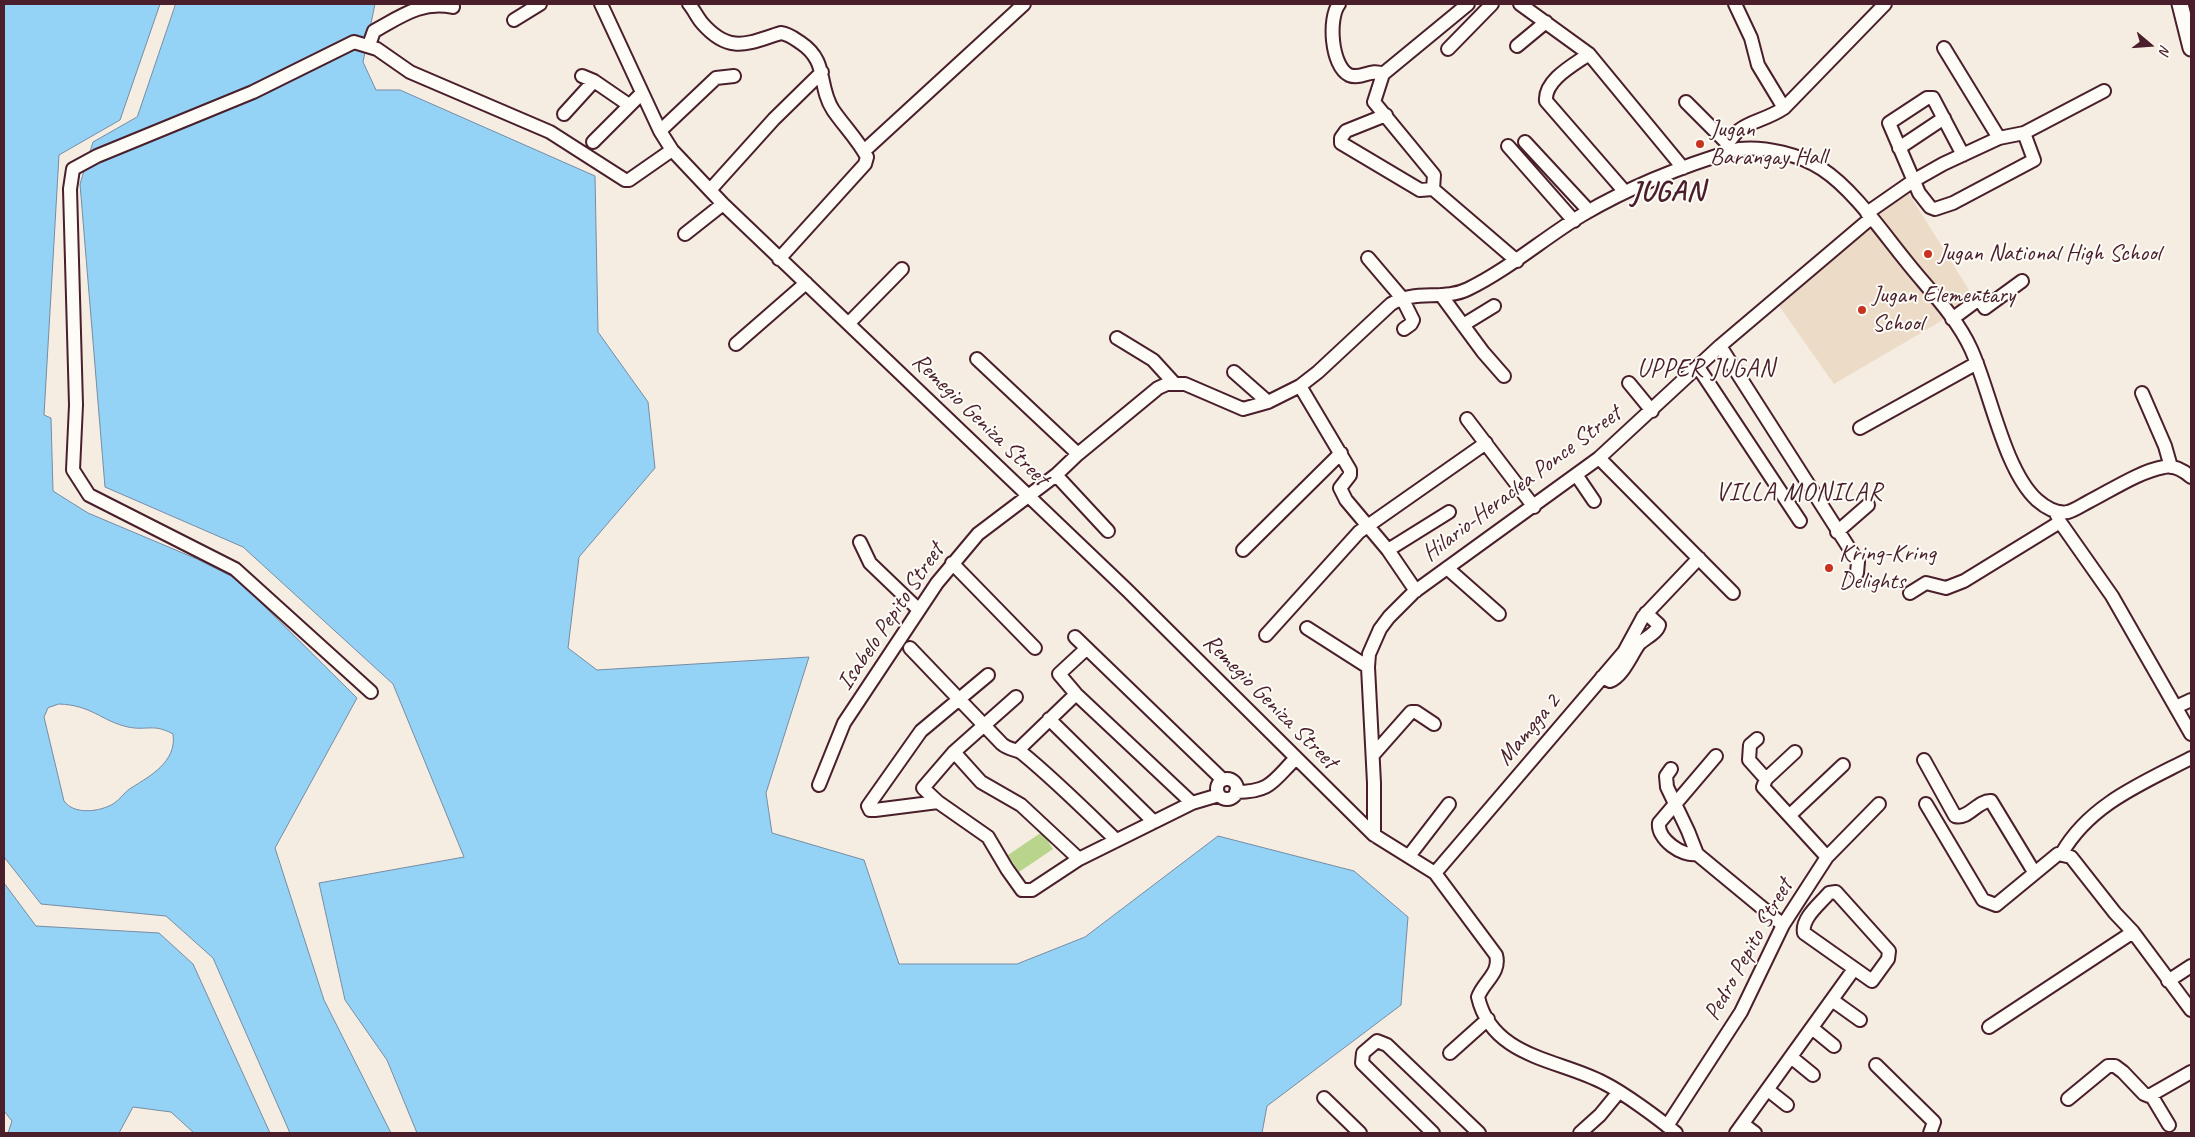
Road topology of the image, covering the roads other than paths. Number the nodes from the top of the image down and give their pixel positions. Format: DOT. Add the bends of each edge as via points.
graph roads {
  1 [pos="540,4"];
  2 [pos="600,4"];
  3 [pos="689,4"];
  4 [pos="1024,4"];
  5 [pos="1339,4"];
  6 [pos="1492,4"];
  7 [pos="1520,4"];
  8 [pos="1735,4"];
  9 [pos="2180,4"];
  10 [pos="2188,4"];
  11 [pos="1461,5"];
  12 [pos="1881,5"];
  13 [pos="453,7"];
  14 [pos="2191,17"];
  15 [pos="514,20"];
  16 [pos="1546,22"];
  17 [pos="369,45"];
  18 [pos="1518,46"];
  19 [pos="1944,48"];
  20 [pos="2191,48"];
  21 [pos="1448,49"];
  22 [pos="1589,54"];
  23 [pos="822,72"];
  24 [pos="1382,74"];
  25 [pos="734,76"];
  26 [pos="2104,91"];
  27 [pos="642,93"];
  28 [pos="1686,102"];
  29 [pos="629,106"];
  30 [pos="1784,108"];
  31 [pos="564,114"];
  32 [pos="1386,115"];
  33 [pos="1944,118"];
  34 [pos="660,131"];
  35 [pos="2024,133"];
  36 [pos="1999,138"];
  37 [pos="593,142"];
  38 [pos="1525,142"];
  39 [pos="1508,146"];
  40 [pos="1725,148"];
  41 [pos="1899,148"];
  42 [pos="672,150"];
  43 [pos="864,151"];
  44 [pos="1963,155"];
  45 [pos="1683,168"];
  46 [pos="1913,181"];
  47 [pos="1433,189"];
  48 [pos="710,190"];
  49 [pos="1625,192"];
  50 [pos="723,204"];
  51 [pos="1589,211"];
  52 [pos="1869,215"];
  53 [pos="1574,221"];
  54 [pos="685,234"];
  55 [pos="1368,258"];
  56 [pos="779,259"];
  57 [pos="1517,260"];
  58 [pos="902,269"];
  59 [pos="2022,281"];
  60 [pos="806,283"];
  61 [pos="1441,295"];
  62 [pos="1402,298"];
  63 [pos="1494,306"];
  64 [pos="1952,318"];
  65 [pos="849,323"];
  66 [pos="1463,325"];
  67 [pos="1404,328"];
  68 [pos="1117,338"];
  69 [pos="736,344"];
  70 [pos="1720,346"];
  71 [pos="977,359"];
  72 [pos="1977,363"];
  73 [pos="1698,367"];
  74 [pos="1234,372"];
  75 [pos="1504,376"];
  76 [pos="1629,382"];
  77 [pos="1174,383"];
  78 [pos="1300,386"];
  79 [pos="2142,393"];
  80 [pos="1268,402"];
  81 [pos="1652,411"];
  82 [pos="1467,419"];
  83 [pos="1860,428"];
  84 [pos="1486,443"];
  85 [pos="1341,453"];
  86 [pos="1078,454"];
  87 [pos="1599,458"];
  88 [pos="2171,467"];
  89 [pos="1056,475"];
  90 [pos="1577,476"];
  91 [pos="2191,477"];
  92 [pos="1029,497"];
  93 [pos="1594,501"];
  94 [pos="1868,505"];
  95 [pos="1534,507"];
  96 [pos="1449,512"];
  97 [pos="2057,516"];
  98 [pos="1800,521"];
  99 [pos="1368,525"];
  100 [pos="1108,531"];
  101 [pos="1837,532"];
  102 [pos="860,542"];
  103 [pos="1243,550"];
  104 [pos="1388,550"];
  105 [pos="1699,558"];
  106 [pos="952,563"];
  107 [pos="1447,568"];
  108 [pos="1857,573"];
  109 [pos="1416,590"];
  110 [pos="1732,593"];
  111 [pos="1910,593"];
  112 [pos="919,610"];
  113 [pos="1646,613"];
  114 [pos="1499,614"];
  115 [pos="1306,628"];
  116 [pos="1266,635"];
  117 [pos="1075,637"];
  118 [pos="910,648"];
  119 [pos="1035,648"];
  120 [pos="1086,649"];
  121 [pos="1368,667"];
  122 [pos="988,675"];
  123 [pos="1602,677"];
  124 [pos="371,692"];
  125 [pos="1076,694"];
  126 [pos="1016,697"];
  127 [pos="959,700"];
  128 [pos="2191,700"];
  129 [pos="2176,707"];
  130 [pos="1049,719"];
  131 [pos="1434,724"];
  132 [pos="984,727"];
  133 [pos="2191,734"];
  134 [pos="1757,739"];
  135 [pos="1018,750"];
  136 [pos="954,752"];
  137 [pos="1795,752"];
  138 [pos="1373,755"];
  139 [pos="1716,756"];
  140 [pos="1296,758"];
  141 [pos="2191,758"];
  142 [pos="1924,760"];
  143 [pos="1843,765"];
  144 [pos="1670,769"];
  145 [pos="1766,779"];
  146 [pos="1222,780"];
  147 [pos="818,785"];
  148 [pos="923,788"];
  149 [pos="1236,792"];
  150 [pos="1219,795"];
  151 [pos="938,802"];
  152 [pos="1192,803"];
  153 [pos="1449,804"];
  154 [pos="1676,804"];
  155 [pos="1878,804"];
  156 [pos="1926,804"];
  157 [pos="909,805"];
  158 [pos="1790,815"];
  159 [pos="1154,822"];
  160 [pos="1374,834"];
  161 [pos="1116,840"];
  162 [pos="2062,853"];
  163 [pos="1697,854"];
  164 [pos="1410,856"];
  165 [pos="1827,857"];
  166 [pos="1079,859"];
  167 [pos="2034,872"];
  168 [pos="1435,873"];
  169 [pos="1783,925"];
  170 [pos="2133,932"];
  171 [pos="2191,966"];
  172 [pos="1854,969"];
  173 [pos="2168,981"];
  174 [pos="1832,1000"];
  175 [pos="2191,1010"];
  176 [pos="1488,1019"];
  177 [pos="1860,1020"];
  178 [pos="1989,1027"];
  179 [pos="1812,1028"];
  180 [pos="1834,1046"];
  181 [pos="1450,1053"];
  182 [pos="1791,1057"];
  183 [pos="1876,1065"];
  184 [pos="2191,1072"];
  185 [pos="1813,1075"];
  186 [pos="1768,1090"];
  187 [pos="1618,1092"];
  188 [pos="2152,1095"];
  189 [pos="1324,1098"];
  190 [pos="2068,1099"];
  191 [pos="1787,1105"];
  192 [pos="2169,1125"];
  193 [pos="1671,1129"];
  194 [pos="1739,1129"];
  195 [pos="1360,1133"];
  196 [pos="1433,1133"];
  197 [pos="1479,1133"];
  198 [pos="1580,1133"];
  199 [pos="1755,1133"];
  200 [pos="1930,1133"];
  1 -- 15 [label="street"];
  2 -- 27 [label="street, Remegio Geniza Street"];
  3 -- 23 [label="street" via="704,26 729,43 748,44 786,33 812,51"];
  4 -- 43 [label="street"];
  5 -- 24 [label="street" via="1333,30 1337,62 1344,72 1356,77 1375,71"];
  6 -- 21 [label="street"];
  7 -- 16 [label="street"];
  8 -- 30 [label="street" via="1751,38 1758,65"];
  9 -- 20 [label="main road"];
  10 -- 14 [label="main road"];
  11 -- 24 [label="street"];
  12 -- 30 [label="street"];
  13 -- 17 [label="street" via="441,4 422,6 408,12 374,31"];
  16 -- 18 [label="street"];
  16 -- 22 [label="street"];
  17 -- 42 [label="street" via="410,72 550,132 626,180"];
  17 -- 124 [label="street" via="354,42 253,92 92,158 73,168 70,189 76,405 73,470 89,496 235,570"];
  19 -- 36 [label="street"];
  22 -- 45 [label="street"];
  22 -- 49 [label="street" via="1554,81 1546,92 1546,101"];
  23 -- 43 [label="street" via="832,108"];
  23 -- 48 [label="street"];
  24 -- 32 [label="street" via="1374,102"];
  25 -- 34 [label="street" via="716,78"];
  26 -- 35 [label="street, Hilario-Heraclea Ponce Street"];
  27 -- 29 [label="street"];
  27 -- 34 [label="street, Remegio Geniza Street"];
  28 -- 40 [label="street"];
  29 -- 31 [label="street" via="588,79"];
  29 -- 37 [label="street"];
  30 -- 40 [label="street" via="1742,127"];
  32 -- 47 [label="street" via="1434,175"];
  32 -- 47 [label="street" via="1346,131 1341,143 1420,190"];
  33 -- 41 [label="street"];
  33 -- 41 [label="street" via="1933,98 1927,98 1889,123"];
  33 -- 44 [label="street"];
  34 -- 42 [label="street, Remegio Geniza Street"];
  35 -- 36 [label="street, Hilario-Heraclea Ponce Street"];
  35 -- 46 [label="street" via="2034,160 1947,206 1930,207"];
  36 -- 44 [label="street, Hilario-Heraclea Ponce Street"];
  38 -- 51 [label="street"];
  39 -- 53 [label="street"];
  40 -- 45 [label="street"];
  40 -- 52 [label="street" via="1751,148 1810,162 1834,178"];
  41 -- 46 [label="street"];
  42 -- 48 [label="street, Remegio Geniza Street"];
  43 -- 56 [label="street" via="865,164"];
  44 -- 46 [label="street, Hilario-Heraclea Ponce Street"];
  45 -- 49 [label="street"];
  46 -- 52 [label="street, Hilario-Heraclea Ponce Street"];
  47 -- 57 [label="street"];
  48 -- 50 [label="street, Remegio Geniza Street"];
  49 -- 51 [label="street"];
  50 -- 54 [label="street"];
  50 -- 56 [label="street, Remegio Geniza Street"];
  51 -- 53 [label="street"];
  52 -- 64 [label="street"];
  52 -- 70 [label="street, Hilario-Heraclea Ponce Street"];
  53 -- 57 [label="street"];
  55 -- 62 [label="street"];
  56 -- 60 [label="street, Remegio Geniza Street"];
  57 -- 61 [label="street" via="1466,290"];
  58 -- 65 [label="street"];
  59 -- 64 [label="street" via="1985,308 1979,298"];
  60 -- 65 [label="street, Remegio Geniza Street"];
  60 -- 69 [label="street"];
  61 -- 62 [label="street"];
  61 -- 66 [label="street"];
  62 -- 67 [label="street" via="1413,320"];
  62 -- 78 [label="street" via="1391,304"];
  63 -- 66 [label="street"];
  64 -- 72 [label="street" via="1964,334"];
  65 -- 92 [label="street, Remegio Geniza Street"];
  66 -- 75 [label="street"];
  68 -- 77 [label="street" via="1153,360"];
  70 -- 73 [label="street, Hilario-Heraclea Ponce Street"];
  70 -- 101 [label="street"];
  71 -- 86 [label="street"];
  72 -- 83 [label="street"];
  72 -- 97 [label="street" via="2017,470 2037,500"];
  73 -- 81 [label="street, Hilario-Heraclea Ponce Street"];
  73 -- 98 [label="street"];
  74 -- 80 [label="street"];
  76 -- 81 [label="street"];
  77 -- 80 [label="street" via="1185,384 1240,408"];
  77 -- 86 [label="street, Isabelo Pepito Street" via="1146,396"];
  78 -- 80 [label="street"];
  78 -- 85 [label="street"];
  79 -- 88 [label="street"];
  81 -- 87 [label="street, Hilario-Heraclea Ponce Street"];
  82 -- 84 [label="street"];
  84 -- 95 [label="street"];
  84 -- 99 [label="street"];
  85 -- 99 [label="street" via="1351,472 1340,488"];
  85 -- 103 [label="street"];
  86 -- 89 [label="street, Isabelo Pepito Street"];
  87 -- 90 [label="street, Hilario-Heraclea Ponce Street"];
  87 -- 105 [label="street"];
  88 -- 91 [label="street"];
  88 -- 97 [label="street" via="2138,477"];
  89 -- 92 [label="street, Isabelo Pepito Street"];
  89 -- 100 [label="street"];
  90 -- 93 [label="street"];
  90 -- 95 [label="street, Hilario-Heraclea Ponce Street"];
  92 -- 106 [label="street, Isabelo Pepito Street" via="978,534"];
  92 -- 140 [label="street, Remegio Geniza Street"];
  94 -- 101 [label="street"];
  95 -- 107 [label="street, Hilario-Heraclea Ponce Street"];
  96 -- 104 [label="street"];
  97 -- 111 [label="street" via="1964,581 1946,588 1926,583"];
  97 -- 129 [label="street" via="2112,596"];
  99 -- 104 [label="street"];
  99 -- 116 [label="street"];
  101 -- 108 [label="street" via="1858,562"];
  102 -- 112 [label="street" via="870,563"];
  104 -- 109 [label="street"];
  105 -- 110 [label="street"];
  105 -- 113 [label="street, Mamgga 2"];
  106 -- 112 [label="street, Isabelo Pepito Street"];
  106 -- 119 [label="street"];
  107 -- 109 [label="street, Hilario-Heraclea Ponce Street"];
  107 -- 114 [label="street"];
  109 -- 121 [label="street, Hilario-Heraclea Ponce Street" via="1380,629 1369,654"];
  112 -- 147 [label="street, Isabelo Pepito Street" via="844,723"];
  113 -- 123 [label="street, Mamgga 2" via="1624,652"];
  113 -- 123 [label="street" via="1659,625 1658,629 1642,641 1616,677 1610,681"];
  115 -- 121 [label="street"];
  117 -- 120 [label="street"];
  118 -- 127 [label="street"];
  120 -- 125 [label="street" via="1059,674"];
  120 -- 146 [label="street"];
  121 -- 138 [label="street, Hilario-Heraclea Ponce Street"];
  122 -- 127 [label="street"];
  123 -- 168 [label="street, Mamgga 2"];
  125 -- 130 [label="street"];
  125 -- 152 [label="street"];
  126 -- 132 [label="street"];
  127 -- 132 [label="street"];
  127 -- 157 [label="street" via="921,731 868,806 872,810"];
  128 -- 129 [label="street"];
  129 -- 133 [label="street"];
  130 -- 135 [label="street"];
  130 -- 159 [label="street"];
  131 -- 138 [label="street" via="1411,712"];
  132 -- 135 [label="street" via="1009,750"];
  132 -- 136 [label="street"];
  134 -- 145 [label="street" via="1750,745 1749,760"];
  135 -- 161 [label="street"];
  136 -- 148 [label="street"];
  136 -- 166 [label="street" via="980,782 1021,805"];
  137 -- 145 [label="street"];
  138 -- 160 [label="street, Hilario-Heraclea Ponce Street"];
  139 -- 154 [label="street"];
  140 -- 149 [label="street" via="1265,788"];
  140 -- 160 [label="street, Remegio Geniza Street"];
  141 -- 162 [label="street" via="2100,808 2069,840"];
  142 -- 167 [label="street" via="1955,816 1962,816 1991,800"];
  143 -- 158 [label="street"];
  144 -- 154 [label="street" via="1666,776 1667,787"];
  145 -- 158 [label="street" via="1765,790"];
  146 -- 149 [label="street" via="1232,780"];
  146 -- 150 [label="street" via="1217,788"];
  148 -- 151 [label="street"];
  148 -- 157 [label="street"];
  149 -- 150 [label="street" via="1229,798"];
  150 -- 152 [label="street"];
  151 -- 157 [label="street"];
  151 -- 166 [label="street" via="988,837 1022,890 1032,890"];
  152 -- 159 [label="street"];
  153 -- 164 [label="street"];
  154 -- 163 [label="street"];
  154 -- 163 [label="street" via="1659,820 1658,829 1679,851"];
  155 -- 165 [label="street, Pedro Pepito Street"];
  156 -- 167 [label="street" via="1983,900 1996,905"];
  158 -- 165 [label="street"];
  159 -- 161 [label="street"];
  160 -- 164 [label="street"];
  161 -- 166 [label="street"];
  162 -- 167 [label="street"];
  162 -- 170 [label="street" via="2071,857"];
  163 -- 169 [label="street"];
  164 -- 168 [label="street"];
  165 -- 169 [label="street, Pedro Pepito Street"];
  168 -- 176 [label="street" via="1496,955 1494,974 1478,997"];
  169 -- 193 [label="street, Pedro Pepito Street" via="1741,1012"];
  170 -- 173 [label="street"];
  170 -- 178 [label="street"];
  171 -- 173 [label="street"];
  172 -- 172 [label="street" via="1872,981 1888,959 1889,951 1836,892 1832,892 1806,920 1804,930"];
  172 -- 174 [label="street"];
  173 -- 175 [label="street"];
  174 -- 177 [label="street"];
  174 -- 179 [label="street"];
  176 -- 181 [label="street"];
  176 -- 187 [label="street" via="1504,1039 1527,1054 1595,1079"];
  179 -- 180 [label="street"];
  179 -- 182 [label="street"];
  182 -- 185 [label="street"];
  182 -- 186 [label="street"];
  183 -- 200 [label="street" via="1934,1122"];
  184 -- 188 [label="street"];
  186 -- 191 [label="street"];
  186 -- 194 [label="street"];
  187 -- 193 [label="street"];
  187 -- 198 [label="street"];
  188 -- 190 [label="street" via="2144,1094 2115,1066 2108,1066"];
  188 -- 192 [label="street"];
  189 -- 195 [label="street"];
  194 -- 199 [label="street"];
  196 -- 197 [label="street" via="1362,1063 1363,1053 1377,1041 1386,1045"];
}
